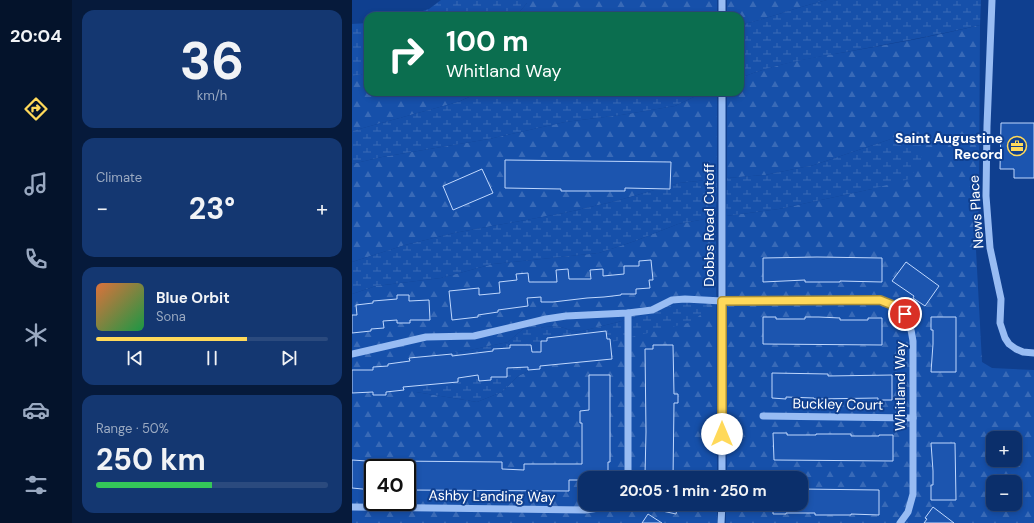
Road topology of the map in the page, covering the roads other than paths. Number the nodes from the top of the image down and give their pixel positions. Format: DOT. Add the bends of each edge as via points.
graph roads {
  1 [pos="722,0"];
  2 [pos="992,0"];
  3 [pos="722,12"];
  4 [pos="722,96"];
  5 [pos="722,301"];
  6 [pos="628,313"];
  7 [pos="1034,353"];
  8 [pos="352,354"];
  9 [pos="763,416"];
  10 [pos="913,418"];
  11 [pos="628,471"];
  12 [pos="722,471"];
  13 [pos="352,507"];
  14 [pos="578,510"];
  15 [pos="722,511"];
  16 [pos="722,523"];
  17 [pos="900,523"];
  1 -- 3 [label="street"];
  2 -- 7 [label="street, News Place" via="986,196 990,248 1001,299 1000,323 1005,338 1016,349"];
  4 -- 5 [label="street, Dobbs Road Cutoff"];
  5 -- 6 [label="street" via="672,300 652,310"];
  5 -- 10 [label="street, Whitland Way" via="880,300 895,306 905,314 911,324"];
  5 -- 12 [label="street, Dobbs Road Cutoff"];
  6 -- 8 [label="street" via="560,317 474,336 426,337"];
  6 -- 11 [label="street"];
  9 -- 10 [label="street, Buckley Court"];
  10 -- 17 [label="street, Whitland Way" via="913,494 908,512"];
  13 -- 14 [label="street, Ashby Landing Way"];
  15 -- 16 [label="street"];
}
